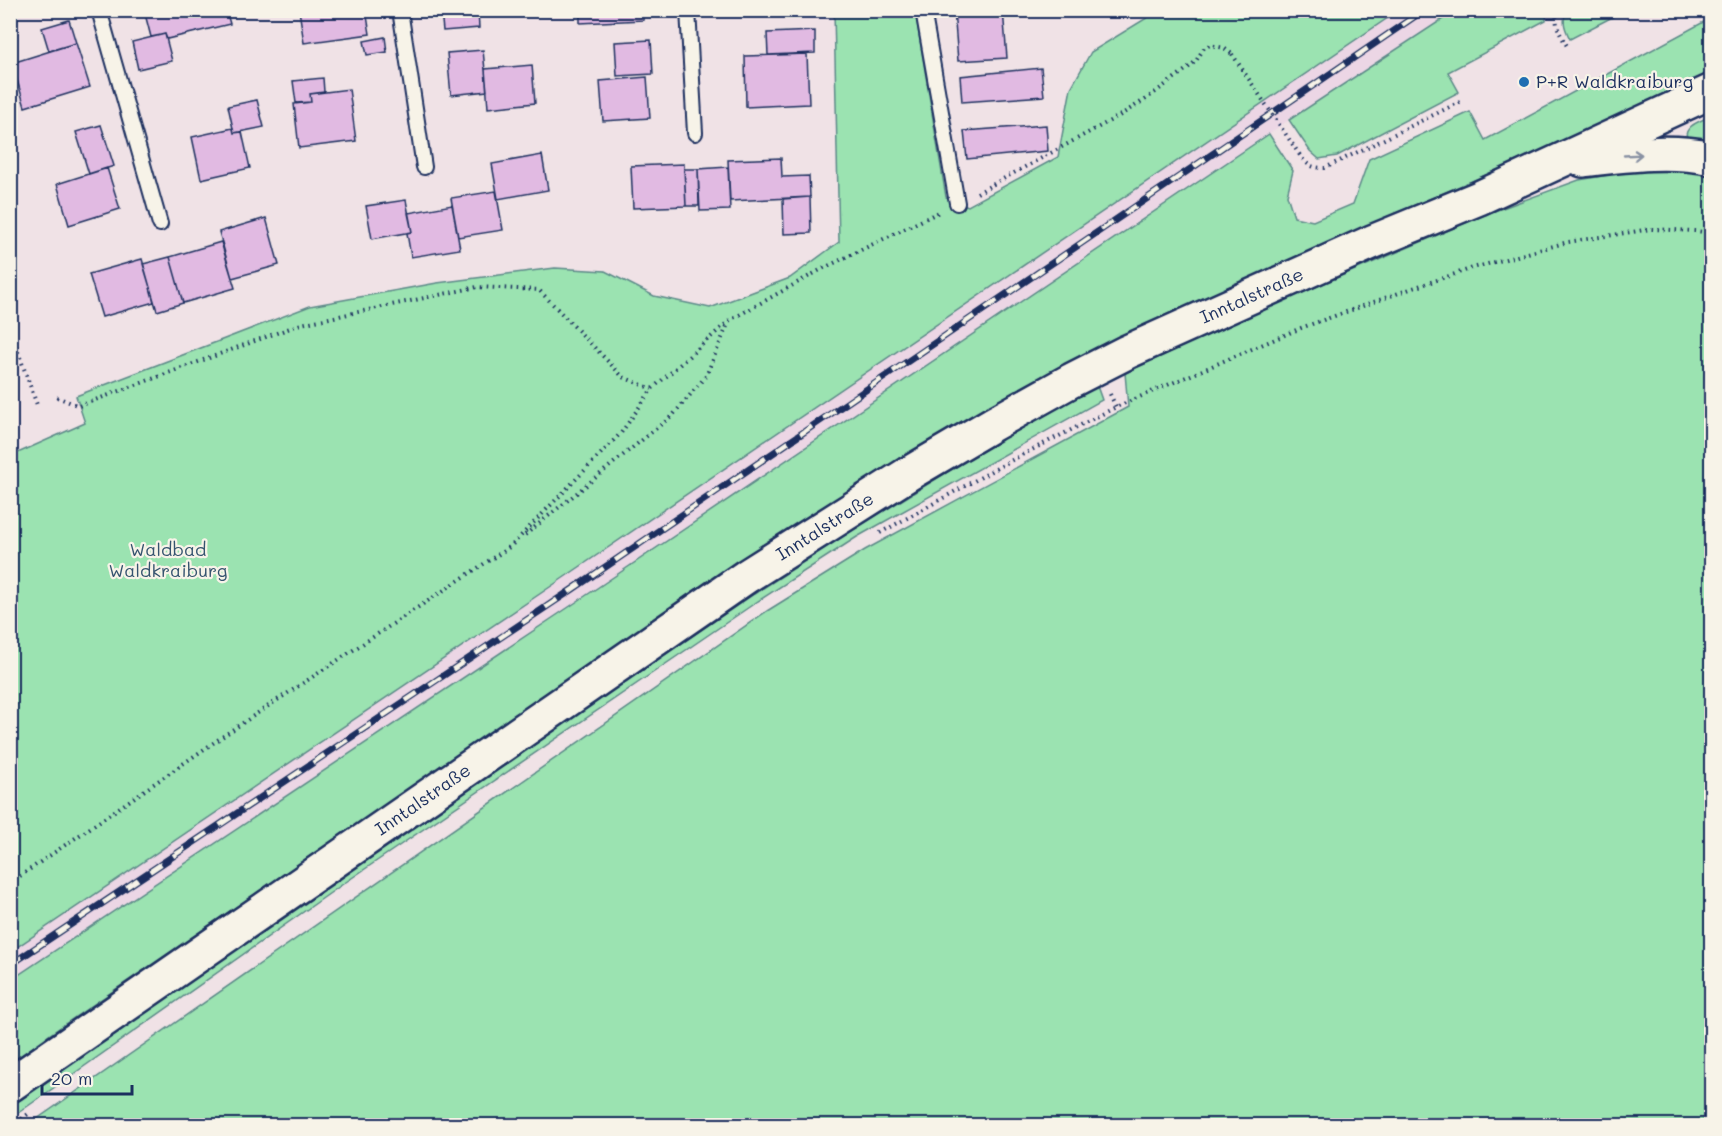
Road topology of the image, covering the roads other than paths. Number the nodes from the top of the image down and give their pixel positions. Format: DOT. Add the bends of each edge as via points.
graph roads {
  1 [pos="99,10"];
  2 [pos="400,10"];
  3 [pos="688,10"];
  4 [pos="923,10"];
  5 [pos="1712,91"];
  6 [pos="695,134"];
  7 [pos="1712,158"];
  8 [pos="1554,164"];
  9 [pos="424,167"];
  10 [pos="957,203"];
  11 [pos="160,224"];
  12 [pos="10,1084"];
  1 -- 11 [label="lane"];
  2 -- 9 [label="lane"];
  3 -- 6 [label="lane"];
  4 -- 10 [label="lane"];
  5 -- 8 [label="main road, Inntalstraße"];
  8 -- 7 [label="main road, one-way" via="1663,154"];
  8 -- 12 [label="main road, Inntalstraße" via="1126,352 917,469 747,576"];
}
